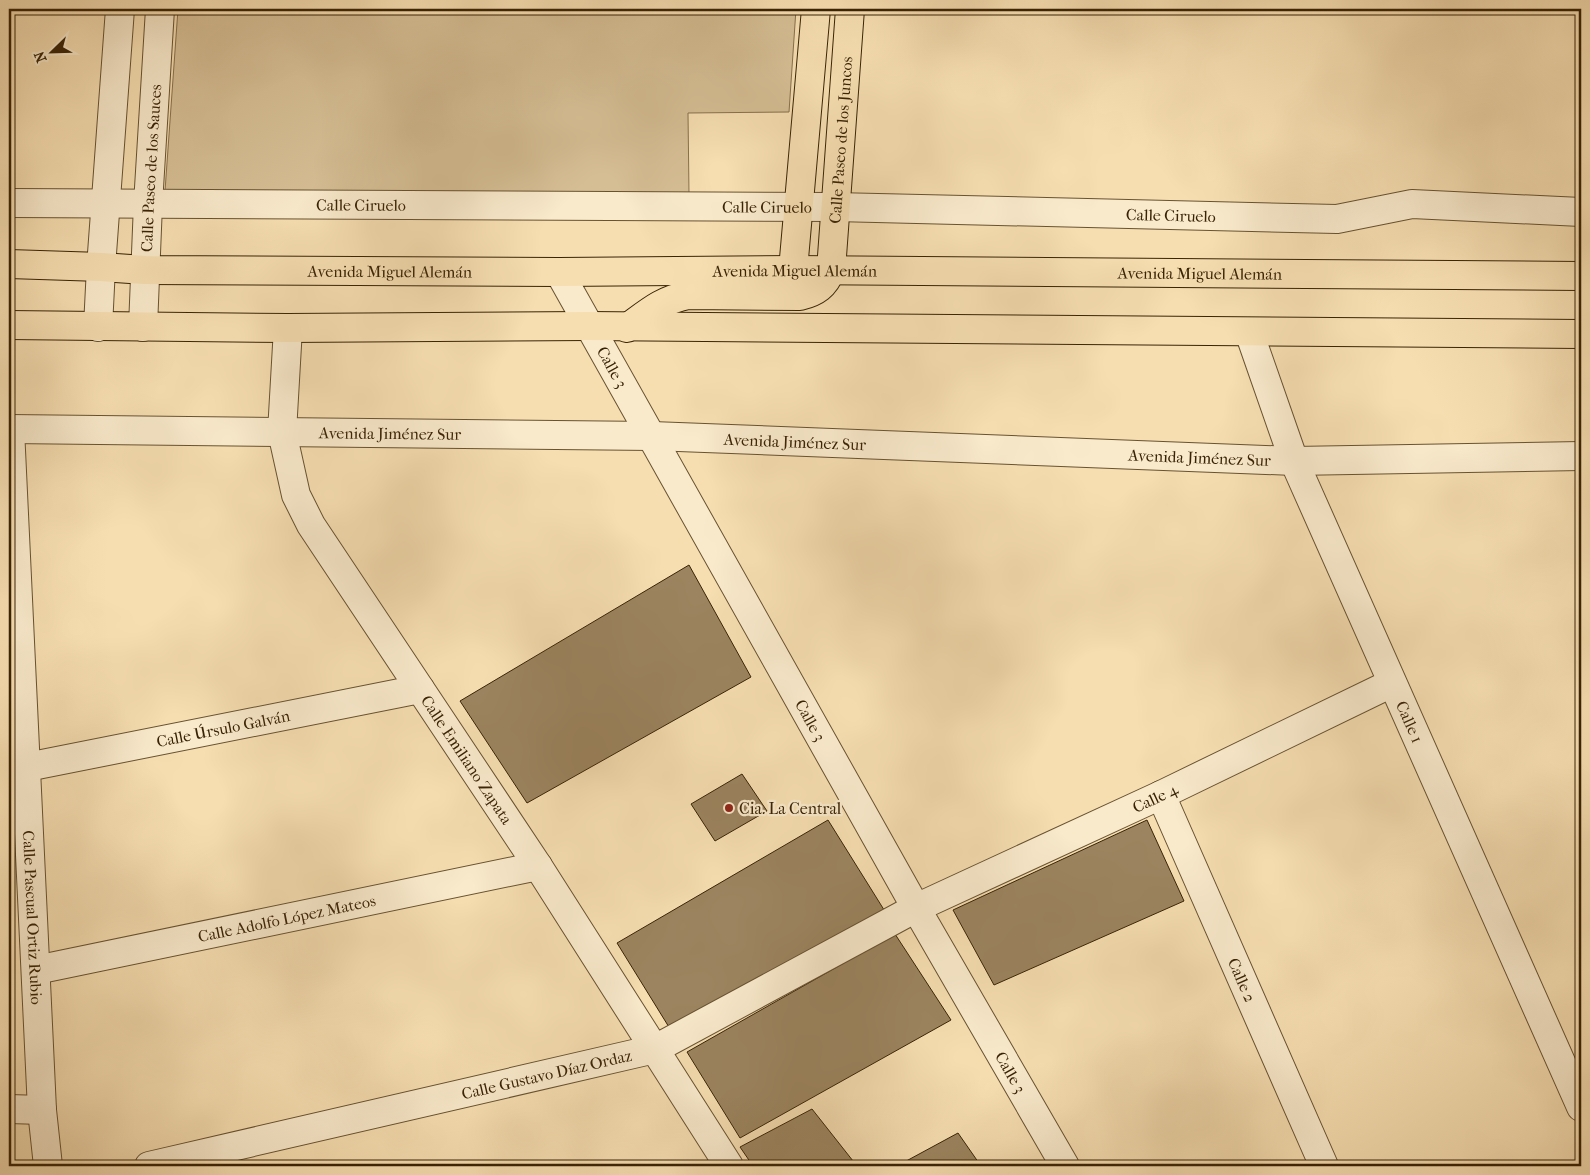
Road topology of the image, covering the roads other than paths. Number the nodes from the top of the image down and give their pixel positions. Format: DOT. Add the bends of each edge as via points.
graph roads {
  1 [pos="120,9"];
  2 [pos="160,9"];
  3 [pos="816,9"];
  4 [pos="850,9"];
  5 [pos="9,203"];
  6 [pos="105,204"];
  7 [pos="148,204"];
  8 [pos="797,207"];
  9 [pos="835,207"];
  10 [pos="1581,212"];
  11 [pos="9,264"];
  12 [pos="101,267"];
  13 [pos="145,270"];
  14 [pos="792,270"];
  15 [pos="831,270"];
  16 [pos="558,272"];
  17 [pos="1581,276"];
  18 [pos="9,326"];
  19 [pos="588,326"];
  20 [pos="98,327"];
  21 [pos="143,327"];
  22 [pos="288,328"];
  23 [pos="628,328"];
  24 [pos="1249,332"];
  25 [pos="1581,334"];
  26 [pos="9,429"];
  27 [pos="282,432"];
  28 [pos="652,436"];
  29 [pos="1581,456"];
  30 [pos="1294,461"];
  31 [pos="1392,683"];
  32 [pos="420,689"];
  33 [pos="26,767"];
  34 [pos="1161,794"];
  35 [pos="538,866"];
  36 [pos="916,908"];
  37 [pos="36,970"];
  38 [pos="655,1049"];
  39 [pos="1581,1107"];
  40 [pos="9,1109"];
  41 [pos="42,1110"];
  42 [pos="48,1166"];
  43 [pos="149,1166"];
  44 [pos="729,1166"];
  45 [pos="1065,1166"];
  46 [pos="1324,1166"];
  1 -- 6 [label="street"];
  2 -- 7 [label="street, Calle Paseo de los Sauces"];
  3 -- 8 [label="main road"];
  4 -- 9 [label="main road, Calle Paseo de los Juncos"];
  5 -- 6 [label="street, Calle Ciruelo"];
  6 -- 7 [label="street, Calle Ciruelo"];
  6 -- 12 [label="street"];
  7 -- 8 [label="street, Calle Ciruelo"];
  7 -- 13 [label="street, Calle Paseo de los Sauces"];
  8 -- 9 [label="street, Calle Ciruelo"];
  8 -- 14 [label="main road"];
  9 -- 10 [label="street, Calle Ciruelo" via="1338,220 1412,204"];
  9 -- 15 [label="main road, Calle Paseo de los Juncos"];
  11 -- 12 [label="main road, Avenida Miguel Alemán"];
  12 -- 13 [label="main road, Avenida Miguel Alemán"];
  12 -- 20 [label="street"];
  13 -- 16 [label="main road, Avenida Miguel Alemán"];
  13 -- 21 [label="street, Calle Paseo de los Sauces"];
  14 -- 15 [label="main road, Avenida Miguel Alemán"];
  14 -- 16 [label="main road, Avenida Miguel Alemán"];
  15 -- 17 [label="main road, Avenida Miguel Alemán"];
  15 -- 23 [label="main road" via="822,287 813,293 800,296 688,295 661,304"];
  16 -- 19 [label="street, Calle 3"];
  18 -- 20 [label="main road"];
  19 -- 22 [label="main road"];
  19 -- 23 [label="main road"];
  19 -- 28 [label="street, Calle 3"];
  20 -- 21 [label="main road"];
  21 -- 22 [label="main road"];
  22 -- 27 [label="street, Calle Emiliano Zapata"];
  23 -- 24 [label="main road"];
  24 -- 25 [label="main road"];
  24 -- 30 [label="street, Calle 1"];
  26 -- 27 [label="street, Avenida Jiménez Sur"];
  26 -- 33 [label="street, Calle Pascual Ortiz Rubio"];
  27 -- 28 [label="street, Avenida Jiménez Sur"];
  27 -- 32 [label="street, Calle Emiliano Zapata" via="301,506"];
  28 -- 30 [label="street, Avenida Jiménez Sur"];
  28 -- 36 [label="street, Calle 3"];
  29 -- 30 [label="street, Avenida Jiménez Sur"];
  30 -- 31 [label="street, Calle 1"];
  31 -- 34 [label="street, Calle 4"];
  31 -- 39 [label="street, Calle 1"];
  32 -- 33 [label="street, Calle Úrsulo Galván"];
  32 -- 35 [label="street, Calle Emiliano Zapata"];
  33 -- 37 [label="street, Calle Pascual Ortiz Rubio"];
  34 -- 36 [label="street, Calle 4"];
  34 -- 46 [label="street, Calle 2"];
  35 -- 37 [label="street, Calle Adolfo López Mateos"];
  35 -- 38 [label="street, Calle Emiliano Zapata"];
  36 -- 38 [label="street, Calle Gustavo Díaz Ordaz"];
  36 -- 45 [label="street, Calle 3"];
  37 -- 41 [label="street, Calle Pascual Ortiz Rubio"];
  38 -- 43 [label="street, Calle Gustavo Díaz Ordaz"];
  38 -- 44 [label="street, Calle Emiliano Zapata"];
  40 -- 41 [label="street"];
  41 -- 42 [label="street, Calle Pascual Ortiz Rubio"];
}
